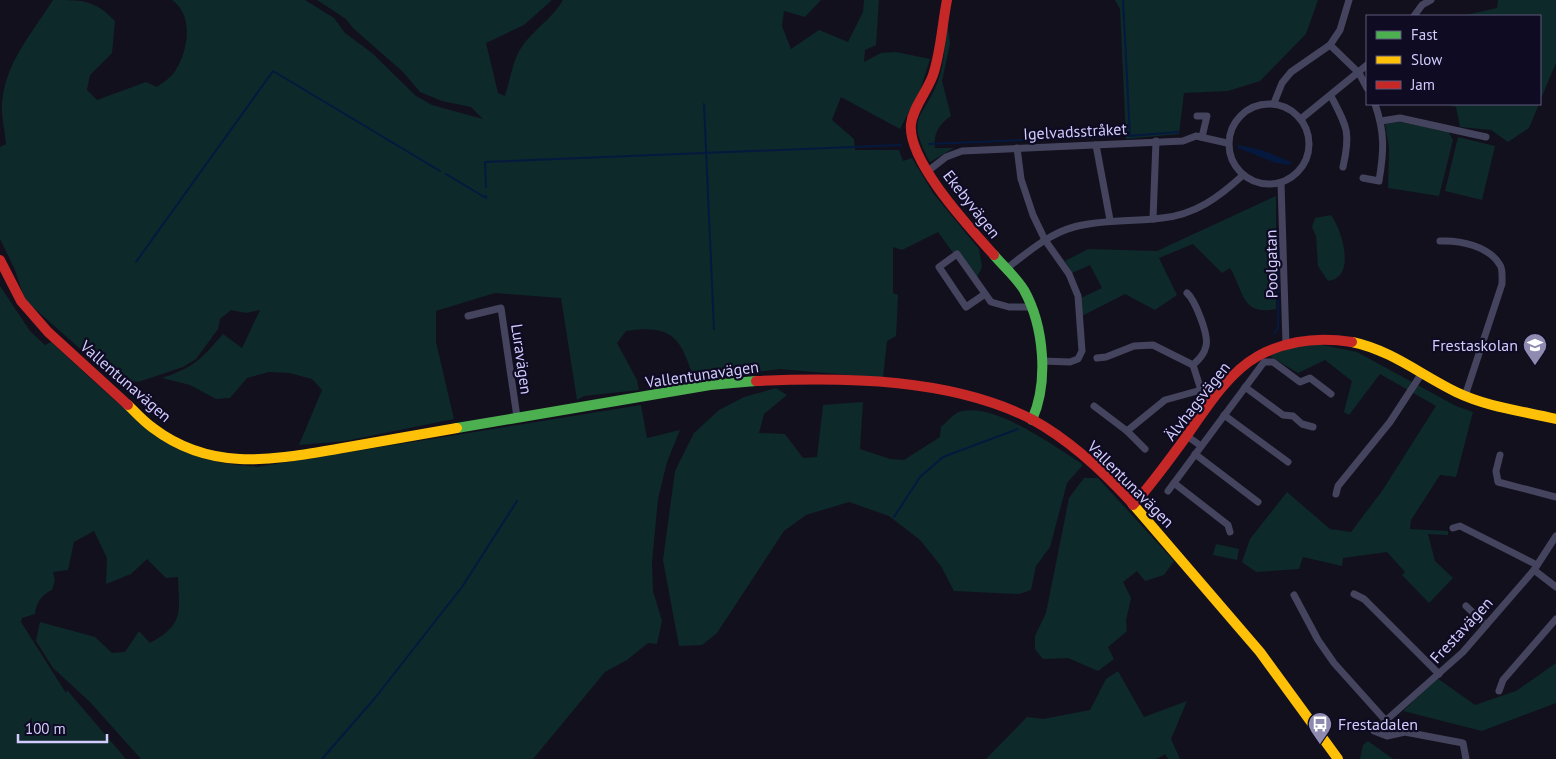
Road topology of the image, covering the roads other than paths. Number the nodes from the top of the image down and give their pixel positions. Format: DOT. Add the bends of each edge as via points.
graph roads {
  1 [pos="947,0"];
  2 [pos="1349,0"];
  3 [pos="1431,0"];
  4 [pos="1420,2"];
  5 [pos="1414,15"];
  6 [pos="1330,46"];
  7 [pos="1366,66"];
  8 [pos="1359,73"];
  9 [pos="1366,86"];
  10 [pos="1331,96"];
  11 [pos="1274,103"];
  12 [pos="1375,105"];
  13 [pos="1197,116"];
  14 [pos="1302,118"];
  15 [pos="1381,121"];
  16 [pos="1199,137"];
  17 [pos="1486,137"];
  18 [pos="1156,141"];
  19 [pos="1227,143"];
  20 [pos="1096,145"];
  21 [pos="1017,148"];
  22 [pos="1344,167"];
  23 [pos="928,171"];
  24 [pos="1242,176"];
  25 [pos="1364,178"];
  26 [pos="1282,183"];
  27 [pos="1153,219"];
  28 [pos="1110,220"];
  29 [pos="1045,240"];
  30 [pos="1440,242"];
  31 [pos="0,260"];
  32 [pos="1006,269"];
  33 [pos="1187,293"];
  34 [pos="985,294"];
  35 [pos="1031,307"];
  36 [pos="468,316"];
  37 [pos="1286,344"];
  38 [pos="1097,358"];
  39 [pos="1042,361"];
  40 [pos="1193,365"];
  41 [pos="1422,373"];
  42 [pos="1245,388"];
  43 [pos="1200,390"];
  44 [pos="1331,394"];
  45 [pos="1466,396"];
  46 [pos="1210,404"];
  47 [pos="1094,406"];
  48 [pos="1224,415"];
  49 [pos="517,417"];
  50 [pos="1556,419"];
  51 [pos="1032,420"];
  52 [pos="1313,428"];
  53 [pos="1126,431"];
  54 [pos="1187,436"];
  55 [pos="1201,446"];
  56 [pos="1145,449"];
  57 [pos="1195,454"];
  58 [pos="1500,455"];
  59 [pos="1288,462"];
  60 [pos="1174,483"];
  61 [pos="1168,491"];
  62 [pos="1336,494"];
  63 [pos="1556,497"];
  64 [pos="1258,502"];
  65 [pos="1133,505"];
  66 [pos="1453,528"];
  67 [pos="1230,532"];
  68 [pos="1556,536"];
  69 [pos="1535,568"];
  70 [pos="1556,587"];
  71 [pos="1354,594"];
  72 [pos="1294,595"];
  73 [pos="1466,606"];
  74 [pos="1556,619"];
  75 [pos="1486,625"];
  76 [pos="1439,674"];
  77 [pos="1500,691"];
  78 [pos="1386,721"];
  79 [pos="1338,759"];
  80 [pos="1466,759"];
  1 -- 23 [label="main road, Ekebyvägen" via="930,84 911,119 913,142"];
  2 -- 6 [label="street" via="1340,30"];
  3 -- 4 [label="street"];
  4 -- 5 [label="street"];
  6 -- 8 [label="street"];
  6 -- 11 [label="street" via="1292,72 1282,83"];
  7 -- 8 [label="street"];
  8 -- 9 [label="street"];
  8 -- 10 [label="street"];
  10 -- 14 [label="street"];
  10 -- 22 [label="street" via="1345,124 1349,143"];
  11 -- 14 [label="street" via="1286,105"];
  11 -- 19 [label="street" via="1256,106 1240,116 1229,130"];
  12 -- 15 [label="street"];
  13 -- 16 [label="street" via="1207,116"];
  14 -- 26 [label="street" via="1309,137 1309,149 1303,165"];
  15 -- 17 [label="street" via="1400,118"];
  15 -- 25 [label="street" via="1384,147 1379,181"];
  16 -- 18 [label="street, Igelvadsstråket" via="1183,141"];
  16 -- 19 [label="street, Igelvadsstråket"];
  18 -- 20 [label="street, Igelvadsstråket"];
  18 -- 27 [label="street"];
  19 -- 24 [label="street"];
  20 -- 21 [label="street, Igelvadsstråket"];
  20 -- 28 [label="street"];
  21 -- 23 [label="street, Igelvadsstråket" via="957,152"];
  21 -- 29 [label="street" via="1021,179"];
  23 -- 32 [label="main road, Ekebyvägen" via="965,222"];
  24 -- 26 [label="street" via="1270,184"];
  24 -- 27 [label="street" via="1208,204 1189,212"];
  26 -- 37 [label="street, Poolgatan"];
  27 -- 28 [label="street"];
  28 -- 29 [label="street" via="1073,227"];
  29 -- 32 [label="street"];
  29 -- 39 [label="street" via="1069,274 1078,296 1082,351 1078,359 1070,362"];
  30 -- 45 [label="street" via="1486,250 1501,266 1502,284"];
  31 -- 49 [label="main road, Vallentunavägen" via="20,301 48,332 154,429 182,445 218,457 254,461 284,458"];
  32 -- 35 [label="main road, Ekebyvägen" via="1024,291"];
  33 -- 40 [label="street" via="1198,310 1207,344 1203,355"];
  34 -- 34 [label="street" via="957,254 939,267 966,307"];
  34 -- 35 [label="street" via="991,302 1008,307"];
  35 -- 39 [label="main road, Ekebyvägen"];
  36 -- 49 [label="street, Luravägen" via="501,308"];
  37 -- 41 [label="main road, Älvhagsvägen" via="1336,340 1365,346"];
  37 -- 46 [label="main road, Älvhagsvägen" via="1244,365"];
  38 -- 40 [label="street" via="1134,346 1153,345"];
  39 -- 51 [label="main road, Ekebyvägen" via="1040,403"];
  40 -- 43 [label="street"];
  41 -- 45 [label="main road, Älvhagsvägen"];
  41 -- 62 [label="street" via="1390,422 1338,486"];
  42 -- 44 [label="street" via="1264,362 1273,362 1300,382 1310,378"];
  42 -- 48 [label="street"];
  42 -- 52 [label="street" via="1283,415 1293,416"];
  43 -- 46 [label="street"];
  43 -- 53 [label="street" via="1165,400"];
  45 -- 50 [label="main road, Älvhagsvägen" via="1486,404"];
  46 -- 54 [label="main road, Älvhagsvägen"];
  47 -- 53 [label="street"];
  48 -- 55 [label="street"];
  48 -- 59 [label="street"];
  49 -- 51 [label="main road, Vallentunavägen" via="710,385 783,378 898,384 936,390 989,402"];
  51 -- 65 [label="main road, Vallentunavägen" via="1092,462"];
  53 -- 56 [label="street"];
  54 -- 55 [label="street"];
  54 -- 65 [label="main road, Älvhagsvägen" via="1158,478"];
  55 -- 57 [label="street"];
  57 -- 60 [label="street"];
  57 -- 64 [label="street"];
  58 -- 63 [label="street" via="1496,471 1498,482"];
  60 -- 61 [label="street"];
  60 -- 67 [label="street" via="1228,526"];
  65 -- 79 [label="main road, Vallentunavägen" via="1244,632"];
  66 -- 69 [label="street" via="1460,526"];
  68 -- 69 [label="street, Frestavägen"];
  69 -- 70 [label="street"];
  69 -- 75 [label="street, Frestavägen"];
  71 -- 76 [label="street" via="1364,599"];
  72 -- 78 [label="street" via="1334,663"];
  73 -- 75 [label="street"];
  74 -- 77 [label="street" via="1503,680"];
  75 -- 76 [label="street, Frestavägen"];
  76 -- 78 [label="street, Frestavägen"];
  78 -- 80 [label="street, Frestavägen" via="1374,731 1387,736 1405,732 1463,743"];
}
